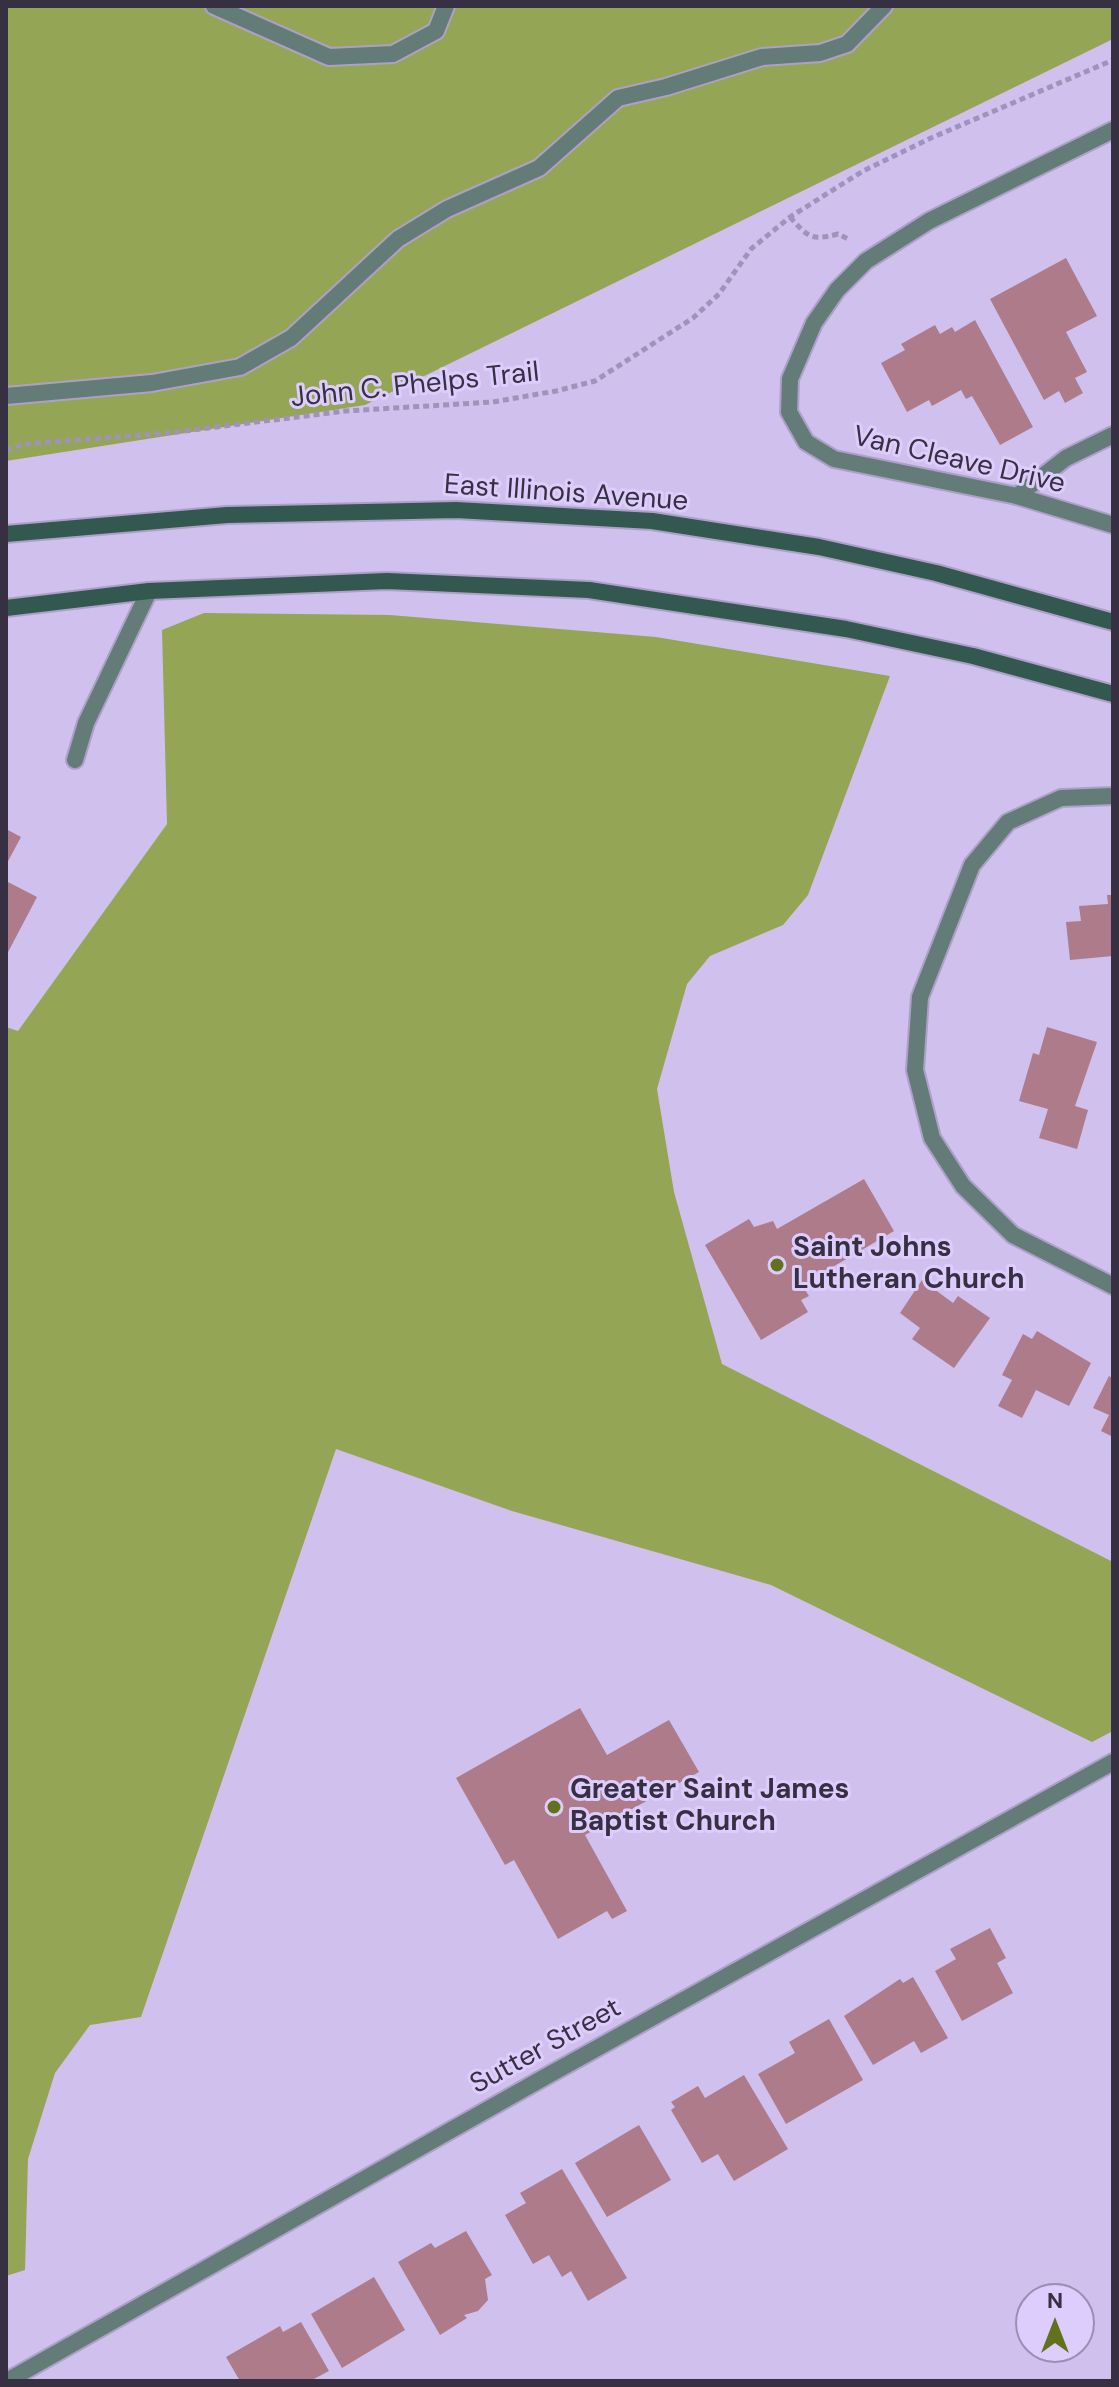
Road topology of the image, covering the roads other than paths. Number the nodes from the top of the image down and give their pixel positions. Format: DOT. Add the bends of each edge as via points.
graph roads {
  1 [pos="214,6"];
  2 [pos="446,6"];
  3 [pos="876,9"];
  4 [pos="1113,130"];
  5 [pos="6,396"];
  6 [pos="1113,435"];
  7 [pos="1017,496"];
  8 [pos="1113,525"];
  9 [pos="6,534"];
  10 [pos="149,591"];
  11 [pos="6,608"];
  12 [pos="1113,622"];
  13 [pos="1113,694"];
  14 [pos="75,760"];
  15 [pos="1113,796"];
  16 [pos="1113,1286"];
  17 [pos="1113,1762"];
  18 [pos="7,2381"];
  1 -- 2 [label="street" via="329,57 393,54 436,31"];
  3 -- 5 [label="street" via="847,44 820,53 762,57 618,98 539,168 447,209 398,239 291,338 240,367 152,383"];
  4 -- 7 [label="street, Van Cleave Drive" via="929,221 866,261 814,323 790,379 789,412 806,442 834,459"];
  6 -- 7 [label="street" via="1066,458"];
  7 -- 8 [label="street, Van Cleave Drive"];
  9 -- 12 [label="main road, East Illinois Avenue" via="227,515 395,511 652,521 907,566"];
  10 -- 11 [label="main road"];
  10 -- 13 [label="main road" via="387,581 589,590 846,629"];
  10 -- 14 [label="street" via="86,723"];
  15 -- 16 [label="street" via="1061,798 1008,822 972,865 920,997 915,1070 932,1138 963,1186 1013,1235"];
  17 -- 18 [label="street, Sutter Street"];
}
